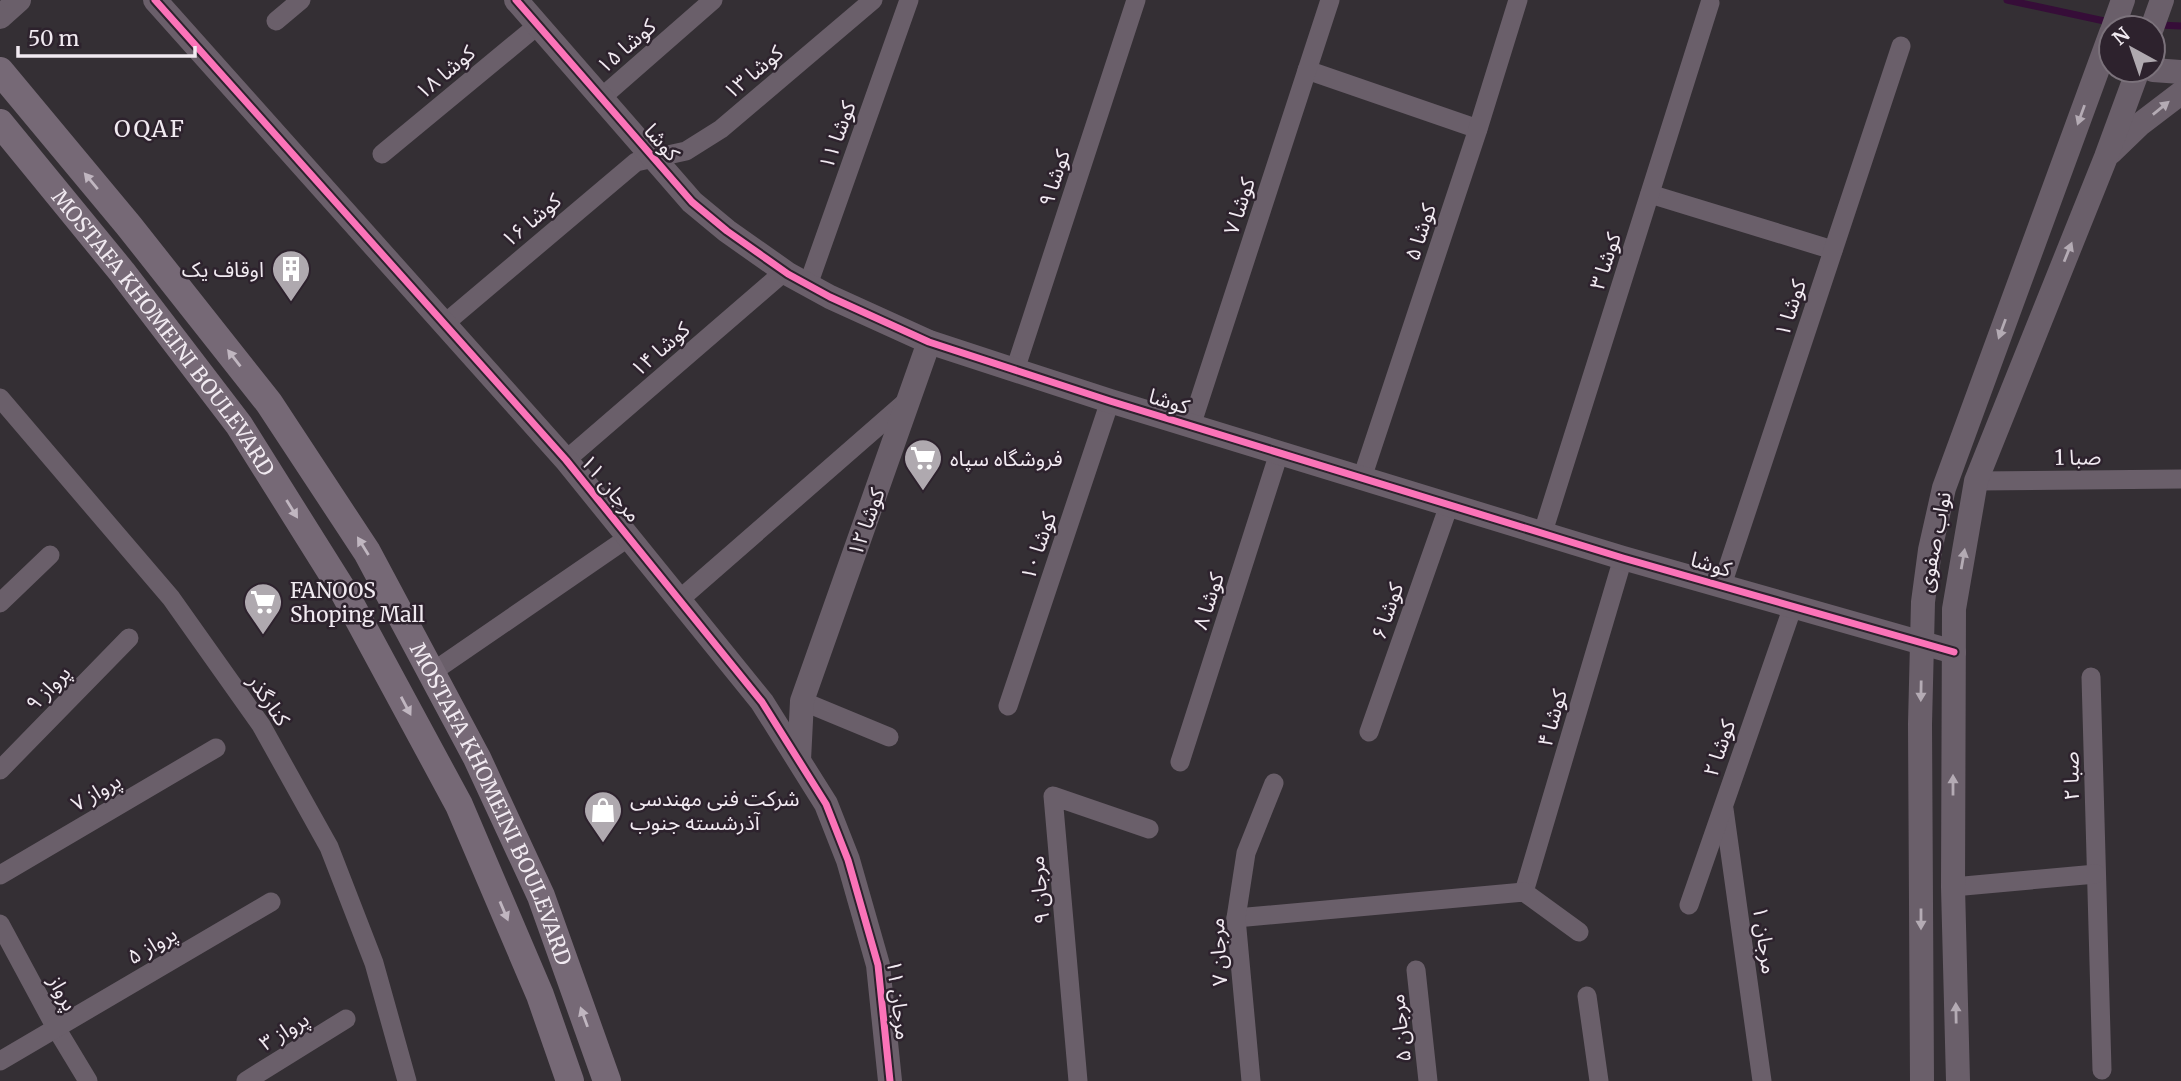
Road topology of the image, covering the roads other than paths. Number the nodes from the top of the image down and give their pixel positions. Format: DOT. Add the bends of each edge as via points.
graph roads {
  1 [pos="19,0"];
  2 [pos="155,0"];
  3 [pos="301,0"];
  4 [pos="516,0"];
  5 [pos="713,0"];
  6 [pos="873,0"];
  7 [pos="909,0"];
  8 [pos="1136,0"];
  9 [pos="1330,0"];
  10 [pos="1518,0"];
  11 [pos="1710,3"];
  12 [pos="0,18"];
  13 [pos="276,21"];
  14 [pos="538,25"];
  15 [pos="1901,46"];
  16 [pos="1307,70"];
  17 [pos="0,71"];
  18 [pos="2097,80"];
  19 [pos="2133,84"];
  20 [pos="2181,93"];
  21 [pos="601,98"];
  22 [pos="0,123"];
  23 [pos="1478,130"];
  24 [pos="382,154"];
  25 [pos="652,157"];
  26 [pos="2106,157"];
  27 [pos="1650,194"];
  28 [pos="1833,250"];
  29 [pos="785,271"];
  30 [pos="808,285"];
  31 [pos="443,325"];
  32 [pos="929,342"];
  33 [pos="1015,370"];
  34 [pos="911,397"];
  35 [pos="0,398"];
  36 [pos="1111,401"];
  37 [pos="1191,426"];
  38 [pos="1279,453"];
  39 [pos="566,460"];
  40 [pos="1362,478"];
  41 [pos="2181,479"];
  42 [pos="1976,481"];
  43 [pos="1449,505"];
  44 [pos="1543,532"];
  45 [pos="629,537"];
  46 [pos="50,555"];
  47 [pos="1623,558"];
  48 [pos="1722,585"];
  49 [pos="679,600"];
  50 [pos="0,603"];
  51 [pos="1793,606"];
  52 [pos="130,638"];
  53 [pos="1922,644"];
  54 [pos="1954,652"];
  55 [pos="431,673"];
  56 [pos="2091,677"];
  57 [pos="802,701"];
  58 [pos="1008,706"];
  59 [pos="1368,732"];
  60 [pos="890,737"];
  61 [pos="216,748"];
  62 [pos="800,760"];
  63 [pos="1180,762"];
  64 [pos="0,770"];
  65 [pos="1274,783"];
  66 [pos="1723,804"];
  67 [pos="1149,829"];
  68 [pos="2096,874"];
  69 [pos="0,875"];
  70 [pos="1953,887"];
  71 [pos="1524,892"];
  72 [pos="271,902"];
  73 [pos="1689,905"];
  74 [pos="1237,918"];
  75 [pos="0,924"];
  76 [pos="1579,932"];
  77 [pos="1416,970"];
  78 [pos="1587,996"];
  79 [pos="346,1019"];
  80 [pos="55,1028"];
  81 [pos="0,1061"];
  82 [pos="2102,1070"];
  83 [pos="1956,1080"];
  84 [pos="88,1081"];
  85 [pos="246,1081"];
  86 [pos="407,1081"];
  87 [pos="570,1081"];
  88 [pos="607,1081"];
  89 [pos="890,1081"];
  90 [pos="1078,1081"];
  91 [pos="1251,1081"];
  92 [pos="1428,1081"];
  93 [pos="1599,1081"];
  94 [pos="1762,1081"];
  95 [pos="1922,1081"];
  1 -- 12 [label="street"];
  2 -- 31 [label="street, مرجان ۱۱"];
  3 -- 13 [label="street"];
  4 -- 14 [label="street, کوشا"];
  5 -- 21 [label="street, کوشا ۱۵"];
  6 -- 25 [label="street, کوشا ۱۳" via="721,129 686,150"];
  7 -- 30 [label="street, کوشا ۱۱"];
  8 -- 33 [label="street, کوشا ۹"];
  9 -- 16 [label="street, کوشا ۷"];
  10 -- 23 [label="street, کوشا ۵"];
  11 -- 27 [label="street, کوشا ۳"];
  14 -- 21 [label="street, کوشا"];
  14 -- 24 [label="street, کوشا ۱۸"];
  15 -- 28 [label="street, کوشا ۱"];
  16 -- 23 [label="street"];
  16 -- 37 [label="street, کوشا ۷"];
  55 -- 17 [label="main road, MOSTAFA KHOMEINI BOULEVARD, one-way" via="367,552 269,403"];
  18 -- 53 [label="street, نواب صفوی, one-way" via="1944,488 1930,550"];
  19 -- 26 [label="street, نواب صفوی"];
  26 -- 20 [label="street, one-way"];
  21 -- 25 [label="street, کوشا"];
  22 -- 87 [label="main road, MOSTAFA KHOMEINI BOULEVARD, one-way" via="239,425 345,594 459,805 540,995"];
  23 -- 40 [label="street, کوشا ۵"];
  25 -- 29 [label="street, کوشا" via="692,202"];
  25 -- 31 [label="street, کوشا ۱۶" via="636,162"];
  42 -- 26 [label="street, نواب صفوی, one-way"];
  27 -- 28 [label="street"];
  27 -- 44 [label="street, کوشا ۳"];
  28 -- 48 [label="street, کوشا ۱"];
  29 -- 30 [label="street, کوشا"];
  29 -- 39 [label="street, کوشا ۱۴"];
  30 -- 32 [label="street, کوشا"];
  31 -- 39 [label="street, مرجان ۱۱"];
  32 -- 33 [label="street, کوشا"];
  32 -- 34 [label="street, کوشا ۱۲"];
  33 -- 36 [label="street, کوشا"];
  34 -- 49 [label="street"];
  34 -- 57 [label="street, کوشا ۱۲"];
  35 -- 86 [label="street, کنارگذر" via="171,598 261,725 329,847 373,963"];
  36 -- 37 [label="street, کوشا"];
  36 -- 58 [label="street, کوشا ۱۰"];
  37 -- 38 [label="street, کوشا"];
  38 -- 40 [label="street, کوشا"];
  38 -- 63 [label="street, کوشا ۸"];
  39 -- 45 [label="street, مرجان ۱۱"];
  40 -- 43 [label="street, کوشا"];
  41 -- 42 [label="street, صبا 1"];
  54 -- 42 [label="street, نواب صفوی, one-way" via="1954,608"];
  43 -- 44 [label="street, کوشا"];
  43 -- 59 [label="street, کوشا ۶"];
  44 -- 47 [label="street, کوشا"];
  45 -- 49 [label="street, مرجان ۱۱"];
  45 -- 55 [label="street"];
  46 -- 50 [label="street"];
  47 -- 48 [label="street, کوشا"];
  47 -- 71 [label="street, کوشا ۴"];
  48 -- 51 [label="street, کوشا"];
  49 -- 62 [label="street, مرجان ۱۱" via="762,702"];
  51 -- 53 [label="street, کوشا"];
  51 -- 66 [label="street, کوشا ۲"];
  52 -- 64 [label="street, پرواز ۹"];
  53 -- 54 [label="street, کوشا"];
  53 -- 95 [label="street, نواب صفوی, one-way"];
  70 -- 54 [label="street, نواب صفوی, one-way"];
  88 -- 55 [label="main road, MOSTAFA KHOMEINI BOULEVARD, one-way" via="541,896 477,758"];
  56 -- 68 [label="street, صبا ۲"];
  57 -- 60 [label="street"];
  57 -- 62 [label="street, کوشا ۱۲"];
  61 -- 69 [label="street, پرواز ۷"];
  62 -- 89 [label="street, مرجان ۱۱" via="827,804 865,915 878,965"];
  65 -- 74 [label="street, مرجان ۷" via="1246,853"];
  66 -- 73 [label="street, کوشا ۲"];
  66 -- 94 [label="street, مرجان ۱"];
  67 -- 90 [label="street, مرجان ۹" via="1053,796"];
  68 -- 70 [label="street"];
  68 -- 82 [label="street, صبا ۲"];
  83 -- 70 [label="street, نواب صفوی, one-way"];
  71 -- 74 [label="street"];
  71 -- 76 [label="street"];
  72 -- 80 [label="street, پرواز ۵"];
  74 -- 91 [label="street, مرجان ۷"];
  75 -- 80 [label="street, پرواز"];
  77 -- 92 [label="street, مرجان ۵"];
  78 -- 93 [label="street"];
  79 -- 85 [label="street, پرواز ۳"];
  80 -- 81 [label="street, پرواز ۵"];
  80 -- 84 [label="street, پرواز"];
}
